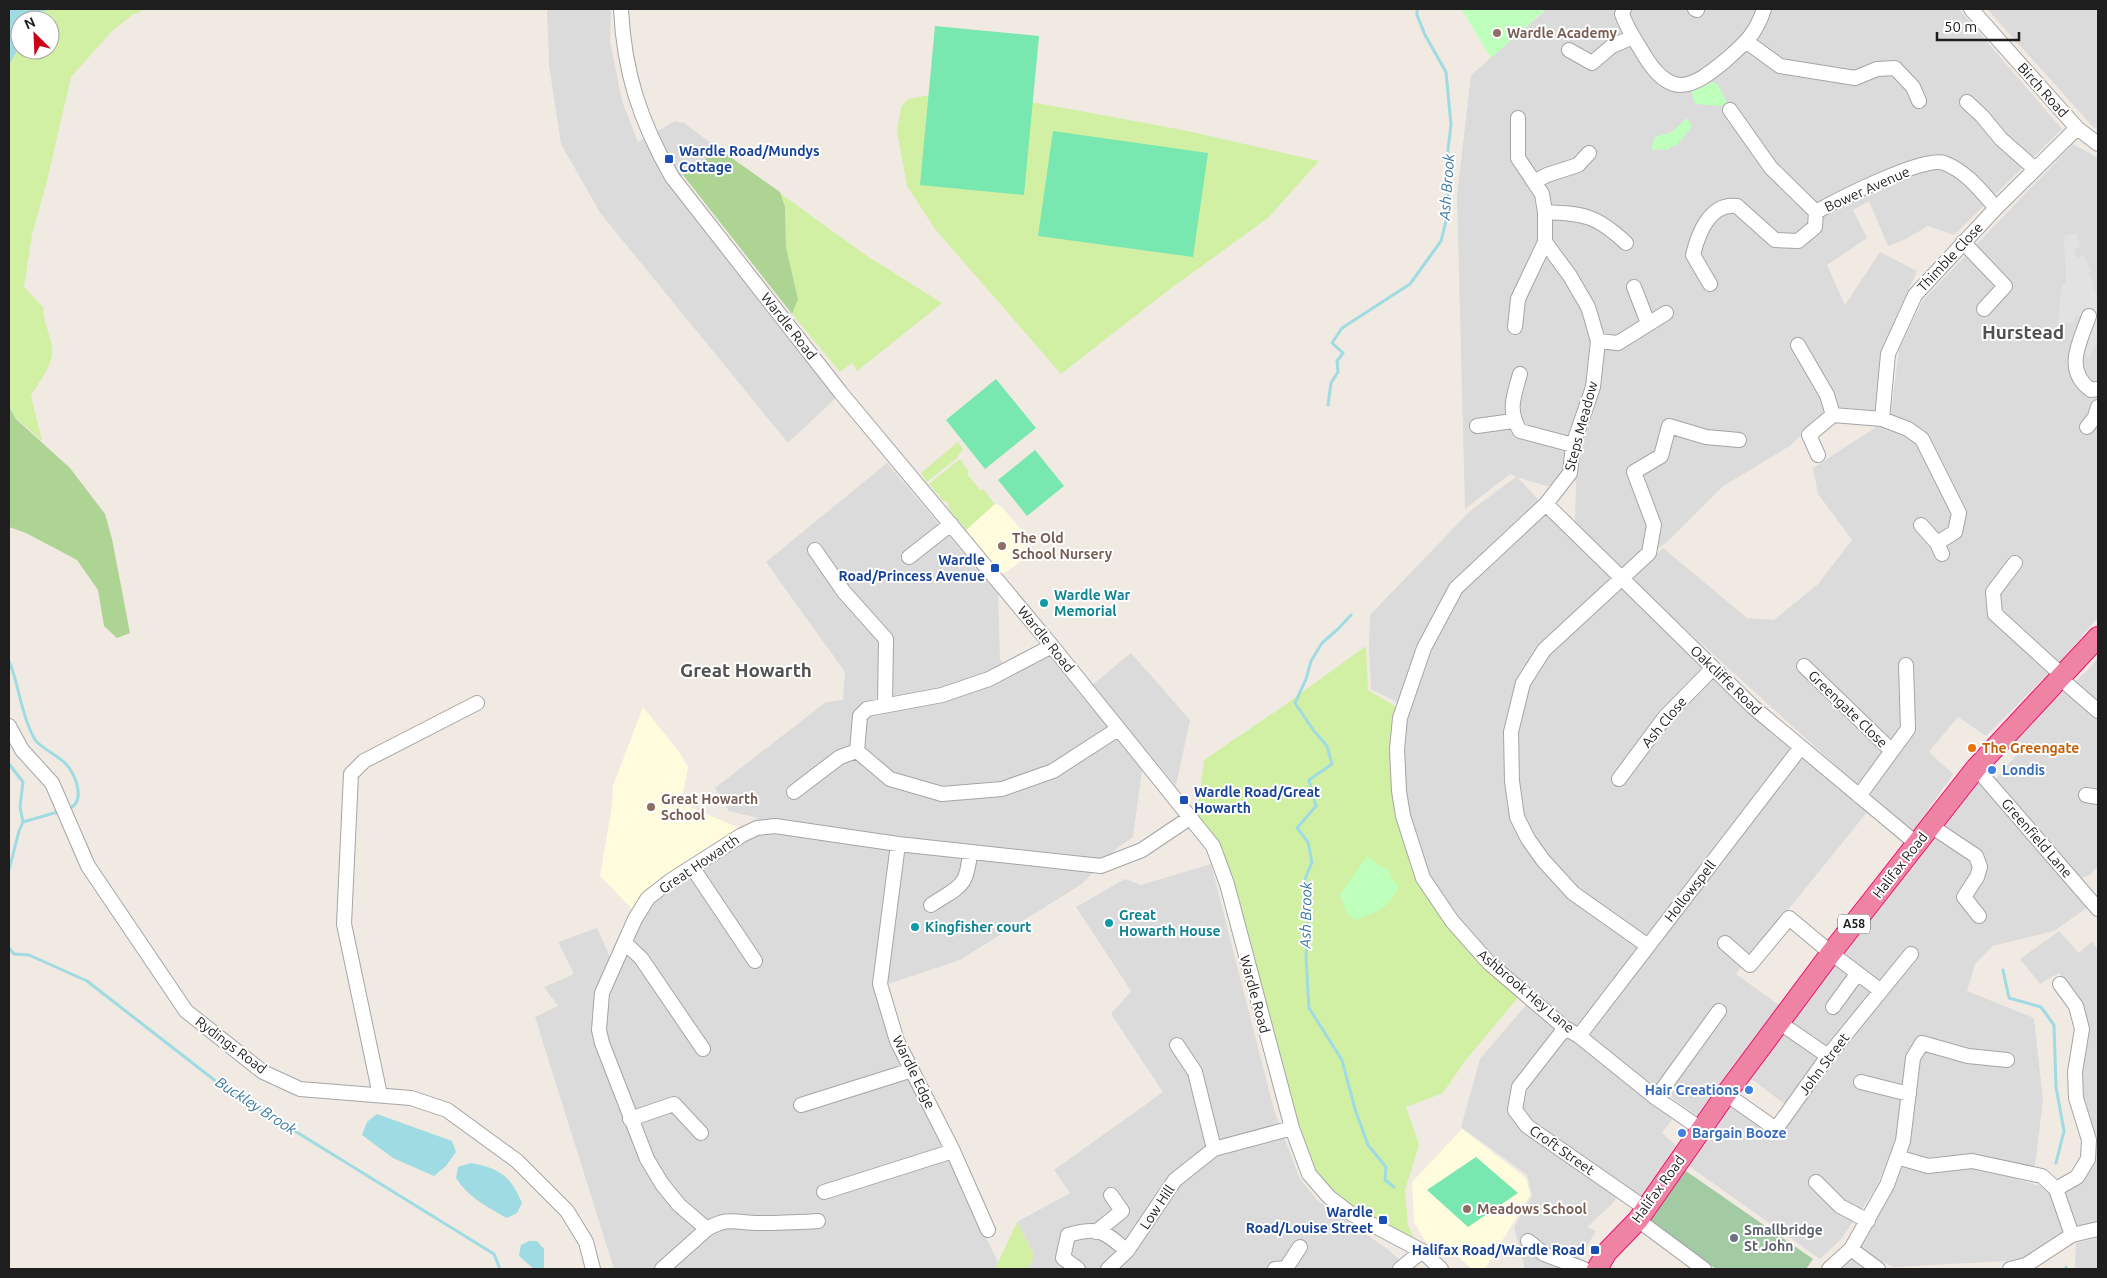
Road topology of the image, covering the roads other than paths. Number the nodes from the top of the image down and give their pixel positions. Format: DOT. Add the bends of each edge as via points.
graph roads {
  1 [pos="621,9"];
  2 [pos="1624,9"];
  3 [pos="1764,9"];
  4 [pos="1971,9"];
  5 [pos="1633,37"];
  6 [pos="1747,42"];
  7 [pos="1569,50"];
  8 [pos="1920,101"];
  9 [pos="1967,102"];
  10 [pos="1730,110"];
  11 [pos="1518,118"];
  12 [pos="2077,128"];
  13 [pos="2098,144"];
  14 [pos="1589,153"];
  15 [pos="2035,169"];
  16 [pos="1534,182"];
  17 [pos="1996,208"];
  18 [pos="1545,212"];
  19 [pos="1816,212"];
  20 [pos="1545,242"];
  21 [pos="1963,242"];
  22 [pos="1626,243"];
  23 [pos="1710,284"];
  24 [pos="1634,287"];
  25 [pos="1984,309"];
  26 [pos="1666,313"];
  27 [pos="2089,316"];
  28 [pos="1648,323"];
  29 [pos="1515,327"];
  30 [pos="1598,341"];
  31 [pos="1798,345"];
  32 [pos="1520,374"];
  33 [pos="2098,389"];
  34 [pos="2098,407"];
  35 [pos="1833,415"];
  36 [pos="1882,419"];
  37 [pos="1514,420"];
  38 [pos="1477,426"];
  39 [pos="2087,427"];
  40 [pos="1739,440"];
  41 [pos="1573,445"];
  42 [pos="1818,455"];
  43 [pos="1546,504"];
  44 [pos="951,524"];
  45 [pos="1921,525"];
  46 [pos="815,550"];
  47 [pos="909,557"];
  48 [pos="2015,563"];
  49 [pos="1621,578"];
  50 [pos="2098,637"];
  51 [pos="1052,646"];
  52 [pos="1906,665"];
  53 [pos="1804,666"];
  54 [pos="1713,668"];
  55 [pos="2061,677"];
  56 [pos="477,703"];
  57 [pos="885,704"];
  58 [pos="2098,711"];
  59 [pos="9,726"];
  60 [pos="1118,729"];
  61 [pos="1801,747"];
  62 [pos="857,750"];
  63 [pos="1892,751"];
  64 [pos="1976,768"];
  65 [pos="1618,779"];
  66 [pos="794,792"];
  67 [pos="1859,796"];
  68 [pos="1191,817"];
  69 [pos="1931,826"];
  70 [pos="898,844"];
  71 [pos="1917,844"];
  72 [pos="970,852"];
  73 [pos="692,867"];
  74 [pos="931,905"];
  75 [pos="2098,909"];
  76 [pos="1979,916"];
  77 [pos="625,943"];
  78 [pos="1725,943"];
  79 [pos="1648,946"];
  80 [pos="1831,953"];
  81 [pos="1910,954"];
  82 [pos="755,960"];
  83 [pos="1857,974"];
  84 [pos="2060,984"];
  85 [pos="1881,991"];
  86 [pos="1832,1007"];
  87 [pos="1719,1011"];
  88 [pos="1780,1022"];
  89 [pos="1565,1028"];
  90 [pos="1579,1036"];
  91 [pos="1177,1045"];
  92 [pos="703,1049"];
  93 [pos="1828,1056"];
  94 [pos="2007,1060"];
  95 [pos="912,1070"];
  96 [pos="1861,1082"];
  97 [pos="1726,1094"];
  98 [pos="1909,1094"];
  99 [pos="380,1095"];
  100 [pos="1656,1098"];
  101 [pos="801,1105"];
  102 [pos="630,1119"];
  103 [pos="1292,1128"];
  104 [pos="1701,1129"];
  105 [pos="701,1133"];
  106 [pos="1214,1150"];
  107 [pos="953,1151"];
  108 [pos="1897,1157"];
  109 [pos="1816,1182"];
  110 [pos="2056,1189"];
  111 [pos="824,1192"];
  112 [pos="1111,1195"];
  113 [pos="1638,1218"];
  114 [pos="818,1221"];
  115 [pos="1868,1222"];
  116 [pos="707,1229"];
  117 [pos="2098,1229"];
  118 [pos="988,1230"];
  119 [pos="1096,1232"];
  120 [pos="2072,1235"];
  121 [pos="1528,1241"];
  122 [pos="1300,1247"];
  123 [pos="1851,1250"];
  124 [pos="1127,1251"];
  125 [pos="1422,1251"];
  126 [pos="593,1269"];
  127 [pos="662,1269"];
  128 [pos="1078,1269"];
  129 [pos="1108,1269"];
  130 [pos="1283,1269"];
  131 [pos="1400,1269"];
  132 [pos="1441,1269"];
  133 [pos="1584,1269"];
  134 [pos="1597,1269"];
  135 [pos="1611,1269"];
  136 [pos="1704,1269"];
  137 [pos="1829,1269"];
  138 [pos="1878,1269"];
  139 [pos="2010,1269"];
  1 -- 44 [label="street, Wardle Road" via="623,44 635,96 650,137 672,176 841,393"];
  2 -- 5 [label="street" via="1622,14"];
  3 -- 6 [label="street" via="1759,25"];
  4 -- 12 [label="street, Birch Road"];
  5 -- 6 [label="street" via="1663,80 1690,85"];
  5 -- 7 [label="street" via="1612,46 1592,63"];
  6 -- 8 [label="street" via="1780,66 1856,78 1877,70 1895,68 1913,87"];
  9 -- 15 [label="street"];
  10 -- 19 [label="street" via="1771,168"];
  11 -- 16 [label="street" via="1518,158"];
  12 -- 13 [label="street, Birch Road"];
  12 -- 15 [label="street, Thimble Close"];
  14 -- 16 [label="street" via="1578,165 1547,174"];
  15 -- 17 [label="street, Thimble Close"];
  16 -- 18 [label="street" via="1542,194"];
  17 -- 19 [label="street, Bower Avenue" via="1961,171 1942,162 1923,164 1840,198"];
  17 -- 21 [label="street, Thimble Close"];
  18 -- 20 [label="street"];
  18 -- 22 [label="street" via="1580,214 1607,226"];
  19 -- 23 [label="street, Bower Avenue" via="1815,227 1798,241 1775,240 1737,206 1721,209 1704,222 1693,255"];
  20 -- 29 [label="street" via="1518,299"];
  20 -- 30 [label="street, Steps Meadow" via="1588,307"];
  21 -- 25 [label="street" via="2005,286"];
  21 -- 36 [label="street, Thimble Close" via="1915,295 1888,354"];
  24 -- 28 [label="street"];
  26 -- 28 [label="street"];
  27 -- 33 [label="street" via="2075,360 2076,372 2085,386 2091,390"];
  28 -- 30 [label="street" via="1618,343"];
  30 -- 41 [label="street, Steps Meadow" via="1593,387"];
  31 -- 35 [label="street" via="1827,395"];
  32 -- 37 [label="street" via="1512,406"];
  34 -- 39 [label="street"];
  35 -- 36 [label="street"];
  35 -- 42 [label="street" via="1809,435"];
  36 -- 45 [label="street" via="1922,438 1959,513 1955,532 1939,548"];
  37 -- 38 [label="street"];
  37 -- 41 [label="street" via="1520,431"];
  40 -- 49 [label="street" via="1706,437 1669,426 1661,456 1634,472 1654,525 1649,553"];
  41 -- 43 [label="street, Steps Meadow" via="1570,473"];
  43 -- 49 [label="street, Oakcliffe Road"];
  43 -- 89 [label="street, Ashbrook Hey Lane" via="1456,588 1424,648 1400,718 1397,749 1403,816 1423,878 1452,921 1489,963"];
  44 -- 47 [label="street"];
  44 -- 51 [label="street, Wardle Road"];
  46 -- 57 [label="street" via="844,592 886,639"];
  48 -- 55 [label="street" via="1993,592 1995,614"];
  49 -- 54 [label="street, Oakcliffe Road"];
  49 -- 79 [label="street" via="1544,650 1523,683 1510,732 1512,781 1517,817 1543,860 1573,893"];
  50 -- 55 [label="highway, Halifax Road / A58"];
  51 -- 57 [label="street" via="989,679 942,695"];
  51 -- 60 [label="street, Wardle Road"];
  52 -- 63 [label="street, Greengate Close" via="1908,729"];
  53 -- 63 [label="street, Greengate Close"];
  54 -- 61 [label="street, Oakcliffe Road"];
  54 -- 65 [label="street, Ash Close" via="1665,717"];
  55 -- 58 [label="street"];
  55 -- 64 [label="highway, Halifax Road / A58"];
  56 -- 99 [label="street" via="364,761 351,774 344,924"];
  57 -- 62 [label="street" via="867,709 860,716"];
  59 -- 99 [label="street, Rydings Road" via="22,750 52,783 88,866 186,1011 263,1072 300,1089"];
  60 -- 62 [label="street" via="1053,772 1002,789 942,794 890,779"];
  60 -- 68 [label="street, Wardle Road"];
  61 -- 67 [label="street, Oakcliffe Road"];
  61 -- 79 [label="street, Hollowspell"];
  62 -- 66 [label="street" via="840,758"];
  63 -- 67 [label="street, Greengate Close"];
  64 -- 69 [label="highway, Halifax Road / A58"];
  64 -- 75 [label="street, Greenfield Lane"];
  67 -- 71 [label="street, Oakcliffe Road"];
  68 -- 72 [label="street, Great Howarth" via="1142,850 1101,866"];
  68 -- 103 [label="street, Wardle Road" via="1213,846 1221,865"];
  69 -- 71 [label="highway, Halifax Road / A58"];
  69 -- 76 [label="street" via="1976,856 1980,867 1977,878 1964,897"];
  70 -- 72 [label="street, Great Howarth"];
  70 -- 73 [label="street, Great Howarth" via="775,826 757,828"];
  70 -- 95 [label="street, Wardle Edge" via="880,984 897,1042"];
  71 -- 80 [label="highway, Halifax Road / A58"];
  72 -- 74 [label="street" via="964,883"];
  73 -- 77 [label="street, Great Howarth" via="648,898"];
  73 -- 82 [label="street"];
  77 -- 92 [label="street" via="641,958"];
  77 -- 102 [label="street, Great Howarth" via="602,994 599,1030"];
  78 -- 80 [label="street" via="1750,965 1789,918"];
  79 -- 90 [label="street, Hollowspell"];
  80 -- 83 [label="street"];
  80 -- 88 [label="highway, Halifax Road / A58"];
  81 -- 85 [label="street, John Street"];
  83 -- 85 [label="street"];
  83 -- 86 [label="street"];
  84 -- 110 [label="street" via="2076,1006 2082,1029 2075,1072 2076,1098 2090,1140 2088,1159 2077,1177"];
  85 -- 93 [label="street, John Street"];
  87 -- 100 [label="street"];
  88 -- 93 [label="street"];
  88 -- 97 [label="highway, Halifax Road / A58"];
  89 -- 90 [label="street, Ashbrook Hey Lane"];
  89 -- 113 [label="street, Croft Street" via="1519,1087 1515,1110 1527,1126"];
  90 -- 100 [label="street, Ashbrook Hey Lane"];
  91 -- 106 [label="street" via="1195,1072"];
  93 -- 97 [label="street, John Street" via="1776,1129"];
  94 -- 98 [label="street" via="1968,1056 1922,1043 1913,1058"];
  95 -- 101 [label="street"];
  95 -- 107 [label="street, Wardle Edge"];
  96 -- 98 [label="street"];
  97 -- 104 [label="highway, Halifax Road / A58"];
  98 -- 108 [label="street" via="1903,1141"];
  99 -- 126 [label="street, Rydings Road" via="411,1098 447,1110 518,1160 567,1210 586,1242"];
  100 -- 104 [label="street, Ashbrook Hey Lane"];
  102 -- 105 [label="street" via="674,1104"];
  102 -- 116 [label="street, Great Howarth" via="662,1184 679,1205"];
  103 -- 106 [label="street, Low Hill"];
  103 -- 125 [label="street, Wardle Road" via="1308,1174 1329,1197 1350,1213"];
  104 -- 113 [label="highway, Halifax Road / A58"];
  106 -- 124 [label="street, Low Hill" via="1175,1180"];
  107 -- 111 [label="street"];
  107 -- 118 [label="street, Wardle Edge"];
  108 -- 110 [label="street" via="1928,1166 1972,1161 2042,1176"];
  108 -- 115 [label="street"];
  109 -- 115 [label="street" via="1840,1206"];
  110 -- 120 [label="street"];
  112 -- 119 [label="street" via="1122,1211"];
  113 -- 134 [label="highway, Halifax Road / A58" via="1607,1252"];
  113 -- 135 [label="highway, Halifax Road / A58"];
  113 -- 136 [label="street, Croft Street"];
  114 -- 116 [label="street" via="756,1223 732,1220 716,1223"];
  115 -- 123 [label="street"];
  116 -- 127 [label="street"];
  117 -- 120 [label="street"];
  119 -- 124 [label="street" via="1107,1234"];
  119 -- 128 [label="street" via="1087,1229 1068,1235 1063,1258"];
  120 -- 139 [label="street" via="2026,1265"];
  121 -- 133 [label="street" via="1544,1254"];
  122 -- 130 [label="street"];
  123 -- 137 [label="street"];
  123 -- 138 [label="street"];
  124 -- 129 [label="street, Low Hill"];
  125 -- 131 [label="street"];
  125 -- 132 [label="street, Wardle Road"];
}
